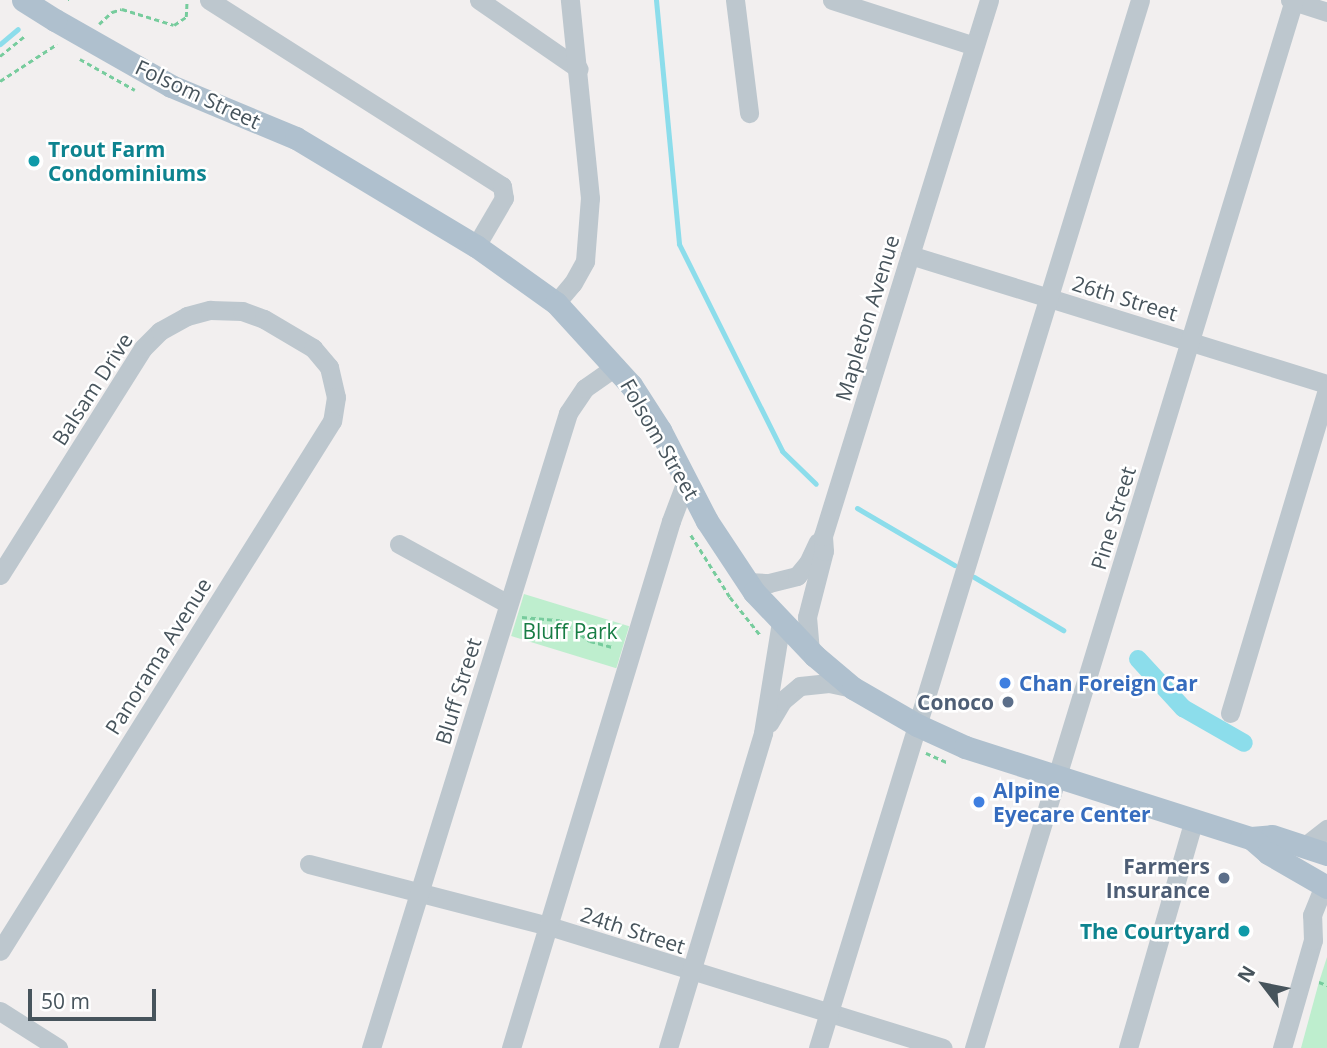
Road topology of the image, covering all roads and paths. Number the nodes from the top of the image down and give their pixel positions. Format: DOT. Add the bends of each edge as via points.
graph roads {
  1 [pos="23,0"];
  2 [pos="187,0"];
  3 [pos="209,0"];
  4 [pos="479,0"];
  5 [pos="570,0"];
  6 [pos="735,0"];
  7 [pos="832,0"];
  8 [pos="989,0"];
  9 [pos="1140,0"];
  10 [pos="1292,0"];
  11 [pos="1327,12"];
  12 [pos="99,24"];
  13 [pos="51,29"];
  14 [pos="26,35"];
  15 [pos="57,44"];
  16 [pos="975,46"];
  17 [pos="63,48"];
  18 [pos="0,55"];
  19 [pos="79,58"];
  20 [pos="579,69"];
  21 [pos="0,81"];
  22 [pos="142,93"];
  23 [pos="749,113"];
  24 [pos="476,246"];
  25 [pos="910,255"];
  26 [pos="1048,299"];
  27 [pos="556,303"];
  28 [pos="1189,341"];
  29 [pos="616,366"];
  30 [pos="334,379"];
  31 [pos="1327,384"];
  32 [pos="1327,389"];
  33 [pos="687,481"];
  34 [pos="677,507"];
  35 [pos="823,536"];
  36 [pos="399,544"];
  37 [pos="0,575"];
  38 [pos="747,582"];
  39 [pos="506,609"];
  40 [pos="781,622"];
  41 [pos="631,651"];
  42 [pos="810,651"];
  43 [pos="777,652"];
  44 [pos="853,688"];
  45 [pos="1230,713"];
  46 [pos="763,733"];
  47 [pos="914,735"];
  48 [pos="950,763"];
  49 [pos="1056,778"];
  50 [pos="1194,819"];
  51 [pos="1327,829"];
  52 [pos="1251,838"];
  53 [pos="1268,853"];
  54 [pos="1320,853"];
  55 [pos="309,864"];
  56 [pos="1324,890"];
  57 [pos="419,892"];
  58 [pos="1327,925"];
  59 [pos="549,926"];
  60 [pos="1313,940"];
  61 [pos="0,951"];
  62 [pos="691,972"];
  63 [pos="0,1011"];
  64 [pos="828,1014"];
  65 [pos="58,1048"];
  66 [pos="371,1048"];
  67 [pos="511,1048"];
  68 [pos="668,1048"];
  69 [pos="818,1048"];
  70 [pos="942,1048"];
  71 [pos="974,1048"];
  72 [pos="1128,1048"];
  73 [pos="1282,1048"];
  1 -- 13 [label="main road, Folsom Street, bridge"];
  2 -- 12 [label="path" via="186,17 174,25 122,9"];
  3 -- 24 [label="street" via="502,186 504,198"];
  4 -- 20 [label="street"];
  5 -- 20 [label="street"];
  6 -- 23 [label="street"];
  7 -- 16 [label="street"];
  8 -- 16 [label="street, Mapleton Avenue"];
  9 -- 26 [label="street"];
  10 -- 11 [label="street"];
  10 -- 28 [label="street, Pine Street"];
  13 -- 15 [label="path"];
  13 -- 24 [label="main road, Folsom Street" via="296,138"];
  14 -- 18 [label="path"];
  15 -- 17 [label="path"];
  15 -- 21 [label="path"];
  16 -- 25 [label="street, Mapleton Avenue"];
  19 -- 22 [label="path"];
  20 -- 27 [label="street" via="590,198 585,261"];
  24 -- 27 [label="main road, Folsom Street"];
  25 -- 26 [label="street, 26th Street"];
  25 -- 35 [label="street, Mapleton Avenue"];
  26 -- 28 [label="street, 26th Street"];
  26 -- 47 [label="street"];
  27 -- 29 [label="main road, Folsom Street"];
  28 -- 31 [label="street, 26th Street"];
  28 -- 49 [label="street, Pine Street"];
  29 -- 33 [label="main road, Folsom Street" via="660,430"];
  29 -- 39 [label="street, Bluff Street" via="585,388 568,413"];
  30 -- 37 [label="street, Balsam Drive" via="313,348 242,311 210,310 160,331 143,348"];
  30 -- 61 [label="street, Panorama Avenue" via="337,397 332,421"];
  32 -- 45 [label="street"];
  33 -- 34 [label="street"];
  33 -- 38 [label="main road, Folsom Street"];
  34 -- 41 [label="street"];
  34 -- 43 [label="path" via="712,571"];
  35 -- 38 [label="street" via="797,576 769,583"];
  35 -- 42 [label="street, Mapleton Avenue" via="824,551 807,617"];
  36 -- 39 [label="street"];
  38 -- 40 [label="main road, Folsom Street"];
  39 -- 41 [label="path" via="560,620 590,641"];
  39 -- 57 [label="street, Bluff Street"];
  40 -- 42 [label="main road, Folsom Street"];
  40 -- 43 [label="street"];
  41 -- 59 [label="street"];
  42 -- 44 [label="main road, Folsom Street"];
  43 -- 46 [label="street"];
  44 -- 46 [label="street" via="829,683 800,686 782,701"];
  44 -- 47 [label="main road, Folsom Street"];
  46 -- 62 [label="street"];
  47 -- 48 [label="path"];
  47 -- 49 [label="main road, Folsom Street"];
  47 -- 64 [label="street"];
  49 -- 50 [label="main road, Folsom Street"];
  49 -- 71 [label="street, Pine Street"];
  50 -- 52 [label="main road, Folsom Street"];
  50 -- 72 [label="street"];
  51 -- 54 [label="street"];
  52 -- 53 [label="main road, Folsom Street"];
  52 -- 54 [label="main road, Folsom Street" via="1272,836"];
  53 -- 54 [label="street"];
  53 -- 56 [label="main road, Folsom Street"];
  55 -- 57 [label="street, 24th Street"];
  56 -- 60 [label="street" via="1312,915"];
  57 -- 59 [label="street, 24th Street"];
  57 -- 66 [label="street, Bluff Street"];
  58 -- 60 [label="street"];
  59 -- 62 [label="street, 24th Street"];
  59 -- 67 [label="street"];
  60 -- 73 [label="street"];
  62 -- 64 [label="street, 24th Street"];
  62 -- 68 [label="street"];
  63 -- 65 [label="street"];
  64 -- 69 [label="street"];
  64 -- 70 [label="street, 24th Street"];
}
